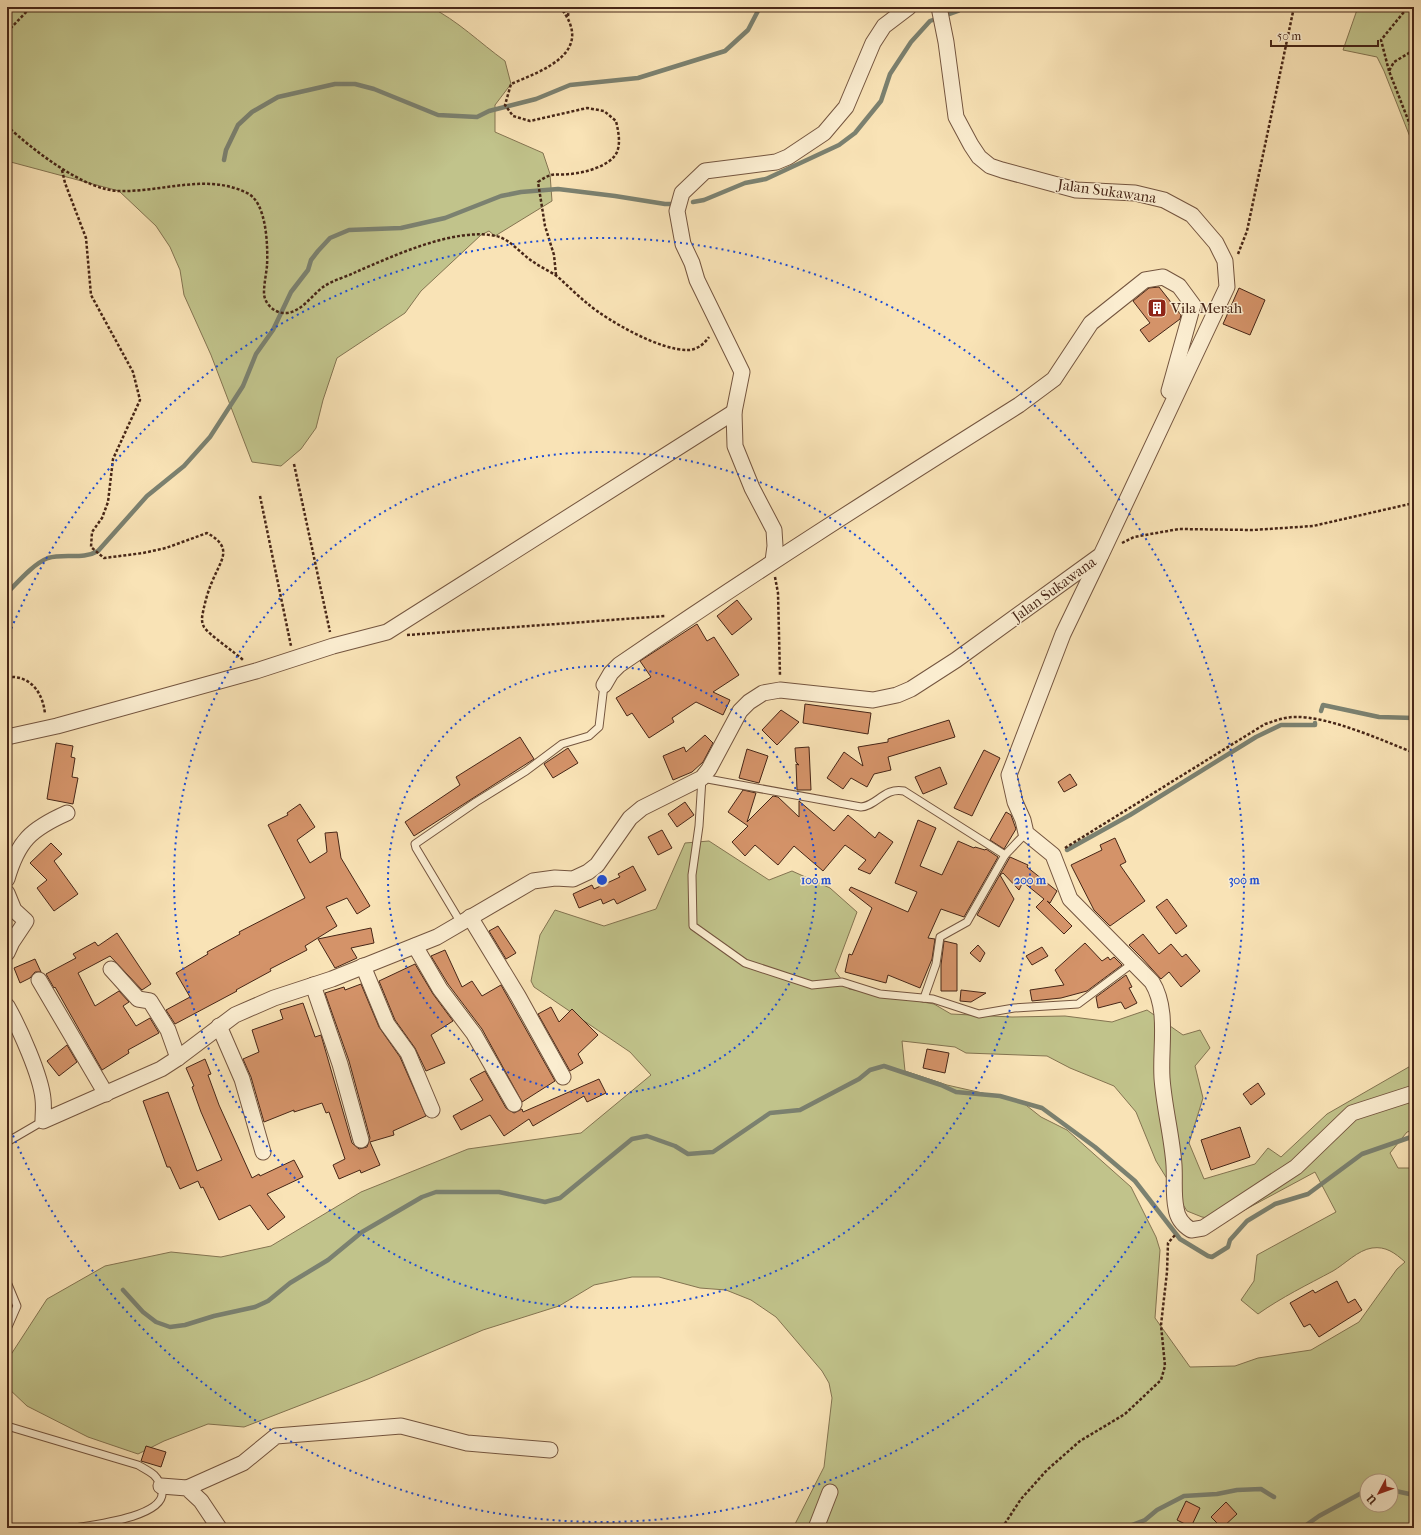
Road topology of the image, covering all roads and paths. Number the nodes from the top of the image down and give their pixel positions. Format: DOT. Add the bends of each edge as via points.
graph roads {
  1 [pos="31,7"];
  2 [pos="560,7"];
  3 [pos="569,7"];
  4 [pos="909,7"];
  5 [pos="939,7"];
  6 [pos="1294,7"];
  7 [pos="1408,7"];
  8 [pos="568,16"];
  9 [pos="7,32"];
  10 [pos="1414,50"];
  11 [pos="1389,71"];
  12 [pos="7,126"];
  13 [pos="1414,135"];
  14 [pos="62,170"];
  15 [pos="1238,256"];
  16 [pos="556,276"];
  17 [pos="710,335"];
  18 [pos="734,412"];
  19 [pos="1160,427"];
  20 [pos="294,464"];
  21 [pos="260,496"];
  22 [pos="1414,503"];
  23 [pos="1121,544"];
  24 [pos="1101,555"];
  25 [pos="773,561"];
  26 [pos="670,616"];
  27 [pos="387,632"];
  28 [pos="333,646"];
  29 [pos="294,658"];
  30 [pos="256,671"];
  31 [pos="7,677"];
  32 [pos="604,685"];
  33 [pos="780,690"];
  34 [pos="47,729"];
  35 [pos="7,737"];
  36 [pos="1414,753"];
  37 [pos="702,778"];
  38 [pos="67,813"];
  39 [pos="1026,833"];
  40 [pos="1053,855"];
  41 [pos="1005,856"];
  42 [pos="7,879"];
  43 [pos="7,893"];
  44 [pos="465,920"];
  45 [pos="415,946"];
  46 [pos="7,953"];
  47 [pos="1133,963"];
  48 [pos="363,966"];
  49 [pos="111,968"];
  50 [pos="40,980"];
  51 [pos="314,985"];
  52 [pos="924,998"];
  53 [pos="7,1006"];
  54 [pos="219,1026"];
  55 [pos="178,1058"];
  56 [pos="562,1077"];
  57 [pos="1414,1093"];
  58 [pos="106,1094"];
  59 [pos="514,1104"];
  60 [pos="432,1110"];
  61 [pos="43,1122"];
  62 [pos="361,1140"];
  63 [pos="7,1142"];
  64 [pos="263,1152"];
  65 [pos="1184,1226"];
  66 [pos="7,1282"];
  67 [pos="7,1329"];
  68 [pos="7,1426"];
  69 [pos="550,1450"];
  70 [pos="162,1486"];
  71 [pos="187,1488"];
  72 [pos="830,1492"];
  73 [pos="74,1528"];
  74 [pos="219,1528"];
  75 [pos="816,1528"];
  76 [pos="1002,1528"];
  1 -- 9 [label="path"];
  2 -- 8 [label="path"];
  3 -- 8 [label="path"];
  4 -- 18 [label="street" via="884,26 872,43 846,107 824,133 788,158 776,162 706,171 682,192 677,212 682,244 742,372"];
  5 -- 19 [label="street, Jalan Sukawana" via="956,117 979,157 990,166 1076,190 1135,193 1164,200 1192,215 1216,243 1224,261 1227,287"];
  6 -- 15 [label="path" via="1247,231"];
  7 -- 11 [label="path" via="1381,40"];
  8 -- 16 [label="path" via="572,31 570,45 566,51 552,66 511,84 505,104 513,116 530,121 587,108 604,111 616,121 619,137 616,152 606,164 570,174 550,174 538,182"];
  10 -- 11 [label="path" via="1394,62"];
  11 -- 13 [label="path"];
  12 -- 14 [label="path"];
  14 -- 16 [label="path" via="101,188 119,191 194,183 231,186 250,194 258,202 264,218 267,263 264,295 270,307 284,314 311,299 324,286 395,256 450,237 495,236 505,240"];
  14 -- 30 [label="path" via="86,238 91,295 133,372 140,400 113,459 108,502 102,518 92,532 92,547 104,558 166,548 207,533 216,538 224,552 223,558 212,581 202,621 208,631"];
  16 -- 17 [label="path" via="589,306 625,329 655,342 688,350 702,346"];
  18 -- 25 [label="street" via="735,446 752,488 774,530"];
  18 -- 27 [label="street"];
  19 -- 24 [label="street, Jalan Sukawana"];
  19 -- 25 [label="street" via="1193,305 1179,286 1163,277 1145,280 1091,323 1054,379 1046,386"];
  20 -- 28 [label="path"];
  21 -- 29 [label="path"];
  22 -- 23 [label="path" via="1313,526 1253,530 1179,528 1134,538"];
  24 -- 33 [label="street, Jalan Sukawana" via="956,660 897,695 873,700"];
  24 -- 39 [label="street" via="1063,634 1009,775"];
  25 -- 32 [label="street" via="619,665"];
  25 -- 33 [label="path" via="778,593"];
  26 -- 27 [label="path" via="412,636"];
  27 -- 28 [label="street"];
  28 -- 29 [label="street"];
  29 -- 30 [label="street"];
  30 -- 34 [label="street"];
  31 -- 34 [label="path" via="26,680 40,692"];
  32 -- 44 [label="lane" via="599,727 589,736 562,744 526,771 463,810 415,844"];
  33 -- 37 [label="street, Jalan Sukawana" via="763,693 740,711"];
  34 -- 35 [label="street"];
  36 -- 40 [label="path" via="1381,739 1312,718 1282,718 1265,724"];
  37 -- 41 [label="lane" via="861,806 866,806 896,789 904,790"];
  37 -- 44 [label="street, Jalan Sukawana" via="642,808 630,818 597,865 588,872 573,879 533,881"];
  37 -- 52 [label="lane" via="692,875 693,926 745,963 812,984 842,982 880,994"];
  38 -- 42 [label="street" via="44,823 28,835 12,862"];
  39 -- 40 [label="street"];
  39 -- 41 [label="lane"];
  40 -- 47 [label="street" via="1070,899"];
  41 -- 52 [label="lane" via="967,922 940,937 936,964"];
  43 -- 46 [label="street" via="14,910 26,921"];
  44 -- 45 [label="street, Jalan Sukawana" via="437,937"];
  44 -- 56 [label="street" via="518,996"];
  45 -- 48 [label="street, Jalan Sukawana"];
  45 -- 59 [label="street" via="440,989 474,1034"];
  47 -- 52 [label="lane" via="1078,1004 1014,1008 979,1014"];
  47 -- 65 [label="street" via="1152,982 1159,993 1162,1006 1162,1078 1174,1166 1176,1209"];
  48 -- 51 [label="street, Jalan Sukawana"];
  48 -- 60 [label="street" via="387,1024 408,1053"];
  49 -- 55 [label="street" via="138,999 150,1001 168,1030"];
  50 -- 58 [label="street"];
  51 -- 54 [label="street, Jalan Sukawana" via="274,998 236,1015"];
  51 -- 62 [label="street"];
  53 -- 61 [label="street" via="18,1025 39,1080 43,1098"];
  54 -- 55 [label="street, Jalan Sukawana"];
  54 -- 64 [label="street" via="242,1079"];
  55 -- 58 [label="street, Jalan Sukawana" via="161,1069"];
  57 -- 65 [label="street" via="1352,1113 1296,1167 1255,1195 1203,1228 1191,1230"];
  58 -- 61 [label="street, Jalan Sukawana"];
  61 -- 63 [label="lane"];
  65 -- 76 [label="path" via="1168,1243 1161,1325 1165,1366 1161,1380 1125,1414 1080,1441 1047,1470 1021,1499"];
  66 -- 67 [label="lane" via="17,1306"];
  68 -- 70 [label="lane" via="138,1465 155,1476"];
  69 -- 71 [label="street" via="467,1443 401,1426 276,1436 243,1463"];
  70 -- 71 [label="street"];
  70 -- 73 [label="lane" via="163,1495 160,1502 148,1511 107,1523"];
  71 -- 74 [label="street" via="201,1501"];
  72 -- 75 [label="street"];
}
